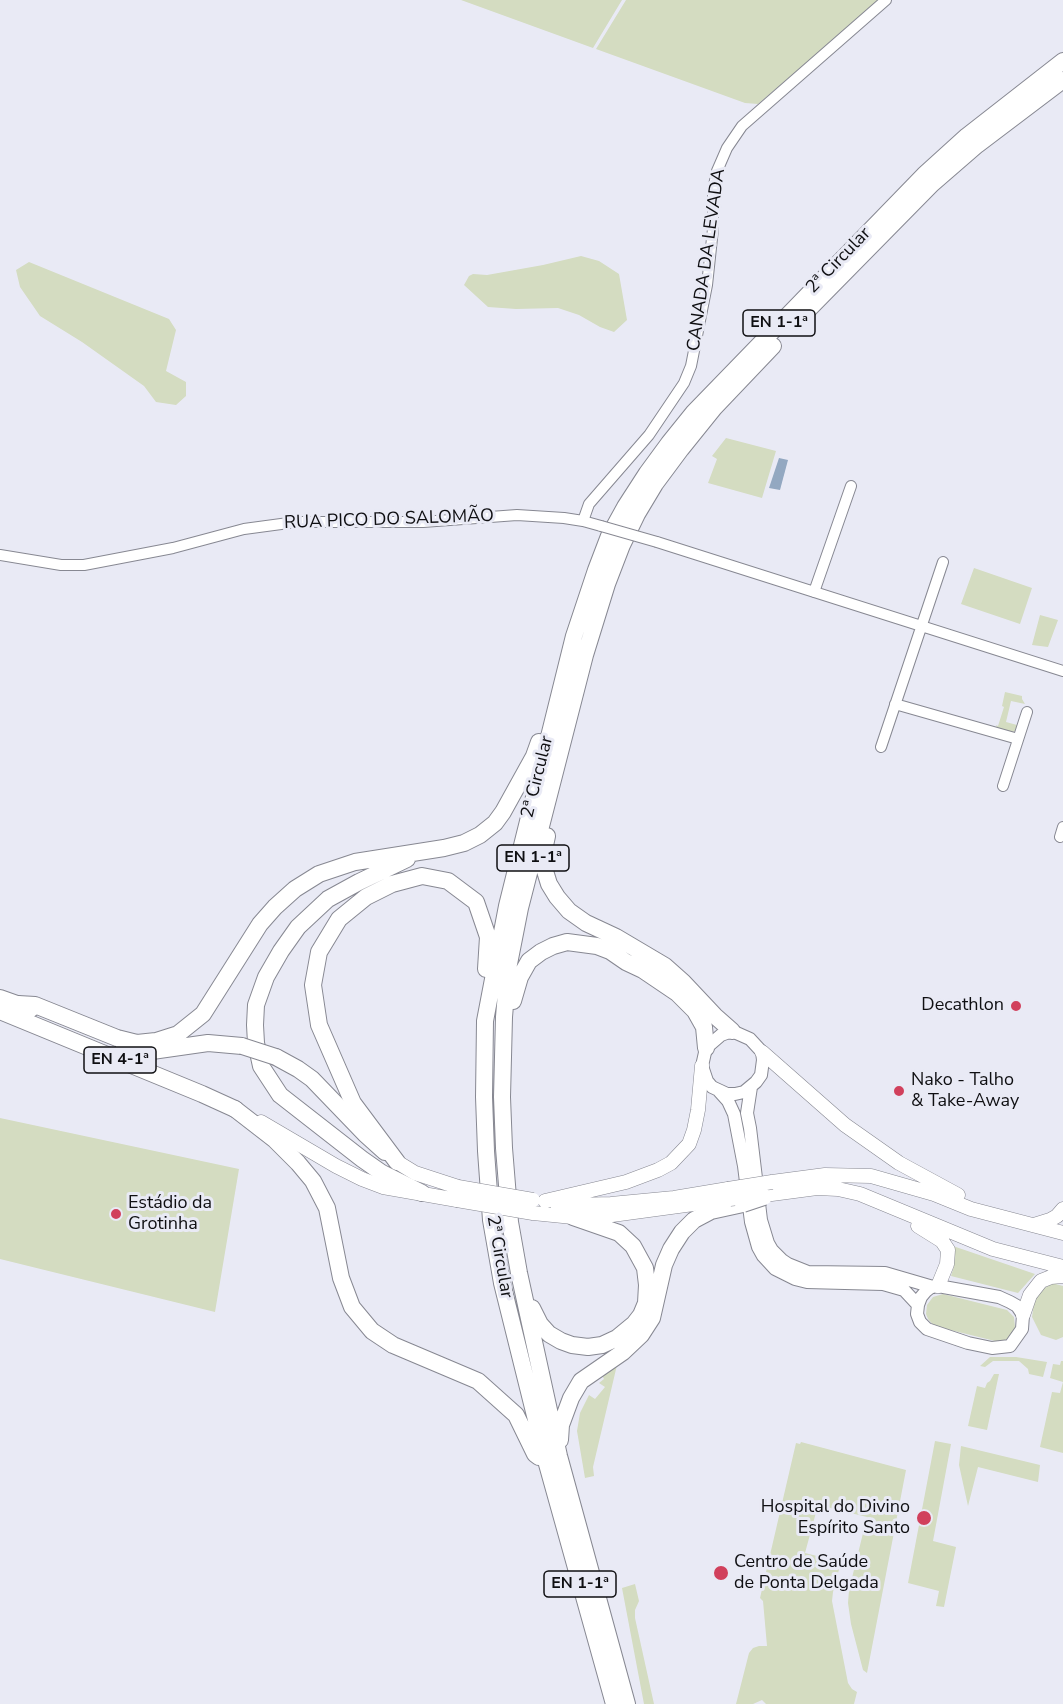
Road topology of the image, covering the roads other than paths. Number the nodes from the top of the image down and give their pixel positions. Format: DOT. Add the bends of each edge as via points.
graph roads {
  1 [pos="886,0"];
  2 [pos="1063,61"];
  3 [pos="1063,80"];
  4 [pos="851,486"];
  5 [pos="583,520"];
  6 [pos="0,555"];
  7 [pos="943,562"];
  8 [pos="814,592"];
  9 [pos="921,626"];
  10 [pos="568,661"];
  11 [pos="1063,671"];
  12 [pos="579,684"];
  13 [pos="896,704"];
  14 [pos="1027,712"];
  15 [pos="1018,739"];
  16 [pos="881,747"];
  17 [pos="1003,786"];
  18 [pos="424,851"];
  19 [pos="4,1005"];
  20 [pos="485,1021"];
  21 [pos="732,1032"];
  22 [pos="706,1048"];
  23 [pos="762,1052"];
  24 [pos="503,1065"];
  25 [pos="702,1066"];
  26 [pos="751,1087"];
  27 [pos="719,1091"];
  28 [pos="235,1109"];
  29 [pos="397,1162"];
  30 [pos="768,1192"];
  31 [pos="422,1193"];
  32 [pos="458,1193"];
  33 [pos="734,1198"];
  34 [pos="537,1205"];
  35 [pos="891,1206"];
  36 [pos="1063,1209"];
  37 [pos="573,1217"];
  38 [pos="1003,1217"];
  39 [pos="1034,1225"];
  40 [pos="1063,1233"];
  41 [pos="1063,1267"];
  42 [pos="519,1273"];
  43 [pos="1063,1276"];
  44 [pos="936,1286"];
  45 [pos="918,1305"];
  46 [pos="1023,1315"];
  47 [pos="553,1460"];
  48 [pos="614,1704"];
  49 [pos="627,1704"];
  1 -- 5 [label="street, CANADA DA LEVADA" via="742,126 727,148 713,190 707,285 692,366 649,435 589,504"];
  2 -- 10 [label="main road, 2ª Circular / EN 1-1ª" via="924,175 694,412 647,473 609,536"];
  3 -- 12 [label="main road, 2ª Circular / EN 1-1ª" via="976,145 932,184 714,408 681,449 649,494 622,545 593,627"];
  4 -- 8 [label="street"];
  5 -- 6 [label="street, RUA PICO DO SALOMÃO" via="517,515 423,522 296,522 244,529 84,565"];
  5 -- 8 [label="street, RUA PICO DO SALOMÃO, bridge"];
  7 -- 9 [label="street"];
  8 -- 9 [label="street, RUA PICO DO SALOMÃO"];
  9 -- 11 [label="street, RUA PICO DO SALOMÃO"];
  9 -- 13 [label="street"];
  10 -- 18 [label="main road" via="534,756 495,823 464,843"];
  10 -- 20 [label="main road, 2ª Circular / EN 1-1ª" via="507,906"];
  12 -- 21 [label="main road" via="579,703 544,850 549,884 568,911 665,966"];
  12 -- 24 [label="main road, 2ª Circular / EN 1-1ª" via="520,908 508,969"];
  13 -- 15 [label="street"];
  13 -- 16 [label="street"];
  14 -- 15 [label="street"];
  15 -- 17 [label="street"];
  18 -- 19 [label="main road" via="355,862 319,874 295,889 260,924 203,1014 178,1034 137,1043 35,1005"];
  18 -- 31 [label="main road" via="341,891 298,927 266,977 256,1005 255,1026 261,1066 280,1095 382,1173"];
  19 -- 28 [label="main road, EN 4-1ª"];
  19 -- 29 [label="main road, EN 4-1ª, bridge" via="135,1048 152,1051 208,1043 242,1046 276,1057 312,1079"];
  20 -- 29 [label="main road" via="488,937 476,902 448,881 422,876 392,884 366,897 339,919 319,952 313,985 319,1025 353,1103"];
  20 -- 47 [label="main road, 2ª Circular / EN 1-1ª" via="484,1097 492,1220 502,1283"];
  21 -- 22 [label="street" via="721,1035"];
  21 -- 23 [label="street" via="750,1039"];
  22 -- 24 [label="main road" via="704,1027 677,993 610,951 567,942 553,945 529,961 520,977"];
  22 -- 25 [label="street"];
  23 -- 26 [label="street" via="761,1075"];
  23 -- 38 [label="main road" via="845,1125 899,1162"];
  24 -- 42 [label="main road, 2ª Circular / EN 1-1ª" via="504,1148"];
  25 -- 27 [label="street" via="707,1081"];
  25 -- 34 [label="main road" via="694,1131 689,1143 671,1162 626,1182"];
  26 -- 27 [label="street" via="735,1094"];
  26 -- 44 [label="street" via="747,1113 761,1220 772,1250 788,1264 808,1272 885,1273"];
  27 -- 45 [label="street" via="734,1114 758,1247 775,1269 807,1282 883,1284 904,1290"];
  28 -- 31 [label="main road, EN 4-1ª" via="362,1179 383,1187"];
  28 -- 47 [label="main road" via="275,1140 313,1181 327,1208 341,1278 352,1307 372,1331 393,1345 478,1381 516,1415 535,1454"];
  29 -- 32 [label="main road, EN 4-1ª"];
  30 -- 33 [label="main road, bridge"];
  30 -- 35 [label="main road" via="838,1189"];
  30 -- 38 [label="main road" via="825,1175 871,1176"];
  31 -- 32 [label="main road, EN 4-1ª"];
  32 -- 34 [label="main road, EN 4-1ª, bridge"];
  33 -- 34 [label="main road, EN 4-1ª"];
  33 -- 37 [label="main road, EN 4-1ª"];
  33 -- 47 [label="main road" via="694,1220 682,1232 664,1265 652,1318 623,1352 581,1381 561,1425"];
  34 -- 37 [label="main road, EN 4-1ª"];
  35 -- 41 [label="main road" via="993,1249"];
  35 -- 44 [label="main road" via="893,1213 942,1241 948,1250 947,1264"];
  36 -- 39 [label="main road" via="1050,1220"];
  37 -- 42 [label="main road" via="619,1233 640,1257 645,1268 646,1303 634,1324 602,1345 588,1347 561,1341 540,1324"];
  38 -- 39 [label="main road"];
  39 -- 40 [label="main road"];
  42 -- 47 [label="main road, 2ª Circular / EN 1-1ª"];
  43 -- 46 [label="main road" via="1041,1281 1030,1295"];
  44 -- 45 [label="street" via="927,1291"];
  44 -- 46 [label="street" via="999,1297 1017,1306"];
  45 -- 46 [label="street" via="917,1314 927,1329 992,1348 1010,1346 1022,1329"];
  47 -- 48 [label="main road, 2ª Circular / EN 1-1ª"];
  47 -- 49 [label="main road, 2ª Circular / EN 1-1ª"];
}
